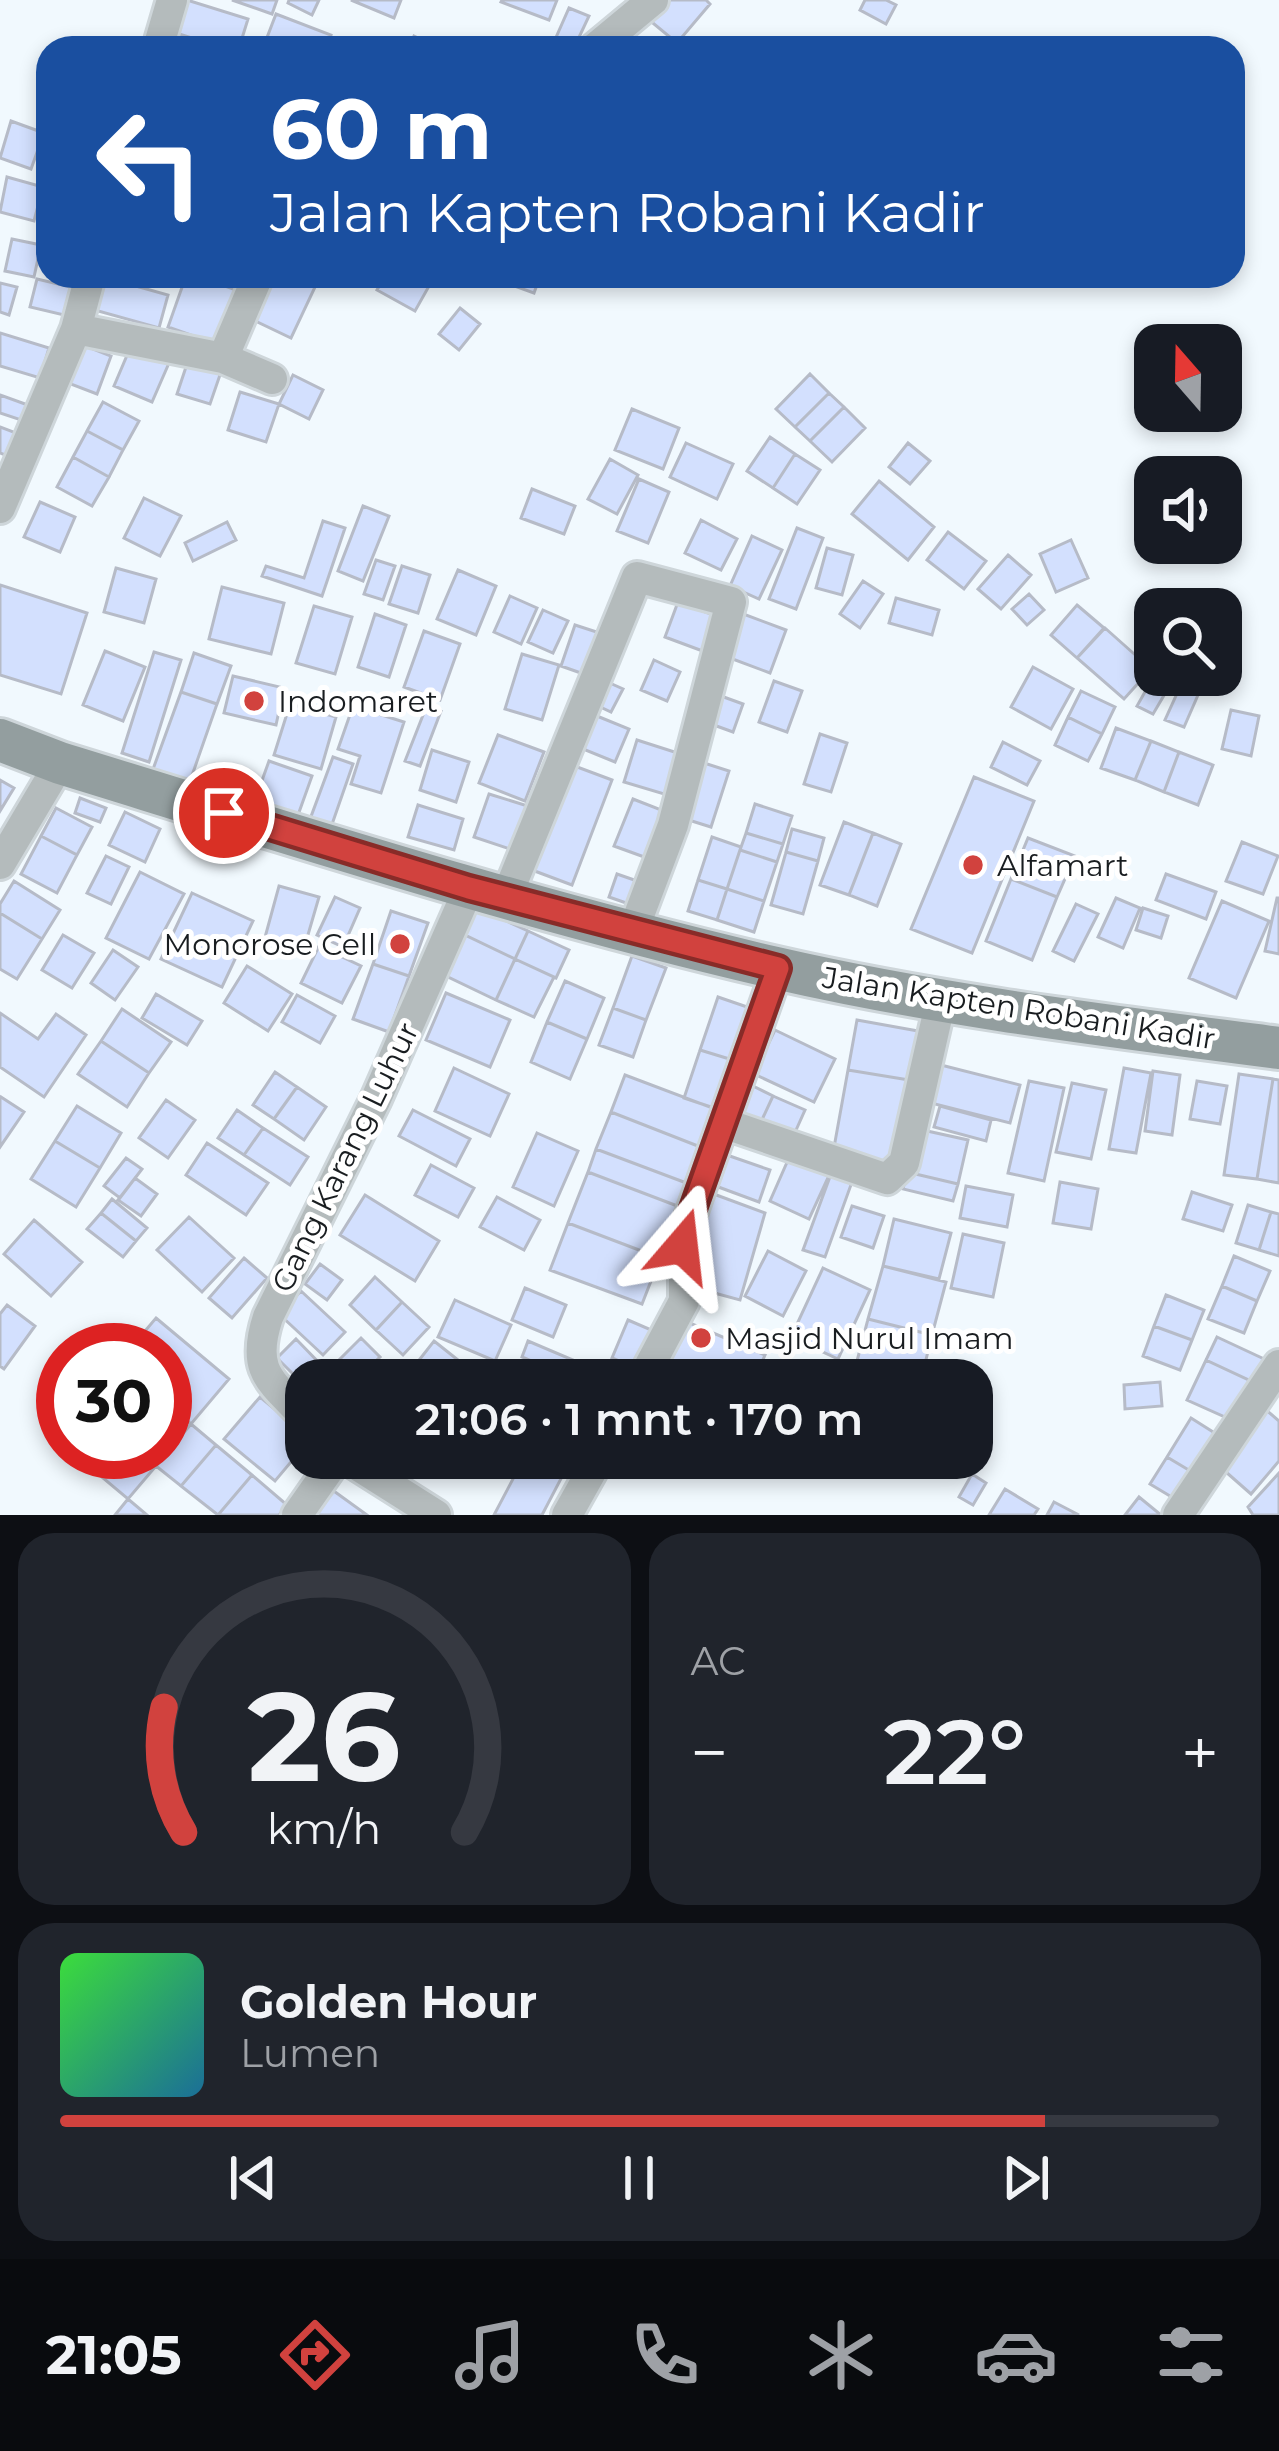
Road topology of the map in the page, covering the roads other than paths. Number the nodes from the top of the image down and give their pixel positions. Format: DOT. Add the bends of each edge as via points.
graph roads {
  1 [pos="172,0"];
  2 [pos="653,0"];
  3 [pos="162,36"];
  4 [pos="610,36"];
  5 [pos="87,288"];
  6 [pos="253,288"];
  7 [pos="76,328"];
  8 [pos="223,358"];
  9 [pos="272,379"];
  10 [pos="10,459"];
  11 [pos="0,508"];
  12 [pos="0,740"];
  13 [pos="60,763"];
  14 [pos="0,864"];
  15 [pos="487,893"];
  16 [pos="633,931"];
  17 [pos="778,968"];
  18 [pos="941,1000"];
  19 [pos="1279,1048"];
  20 [pos="723,1123"];
  21 [pos="653,1359"];
  22 [pos="1279,1365"];
  23 [pos="285,1396"];
  24 [pos="322,1479"];
  25 [pos="379,1479"];
  26 [pos="587,1479"];
  27 [pos="297,1515"];
  28 [pos="436,1515"];
  29 [pos="567,1515"];
  30 [pos="1178,1515"];
  1 -- 3 [label="street"];
  2 -- 4 [label="street"];
  5 -- 7 [label="street"];
  6 -- 8 [label="street"];
  7 -- 8 [label="street"];
  7 -- 10 [label="street"];
  8 -- 9 [label="street"];
  10 -- 11 [label="street"];
  12 -- 13 [label="main road, Jalan Kapten Robani Kadir"];
  13 -- 14 [label="street"];
  13 -- 15 [label="main road, Jalan Kapten Robani Kadir"];
  15 -- 16 [label="main road, Jalan Kapten Robani Kadir"];
  15 -- 16 [label="street, Gang Karang Luhur" via="637,578 731,602 673,825"];
  15 -- 23 [label="street, Gang Karang Luhur" via="268,1317 262,1364"];
  16 -- 17 [label="main road, Jalan Kapten Robani Kadir"];
  17 -- 18 [label="main road, Jalan Kapten Robani Kadir"];
  17 -- 20 [label="street"];
  18 -- 19 [label="main road, Jalan Kapten Robani Kadir"];
  18 -- 20 [label="street" via="904,1163 887,1179"];
  20 -- 21 [label="street" via="684,1234 684,1301"];
  22 -- 30 [label="street"];
  24 -- 27 [label="street"];
  25 -- 28 [label="street"];
  26 -- 29 [label="street"];
}
